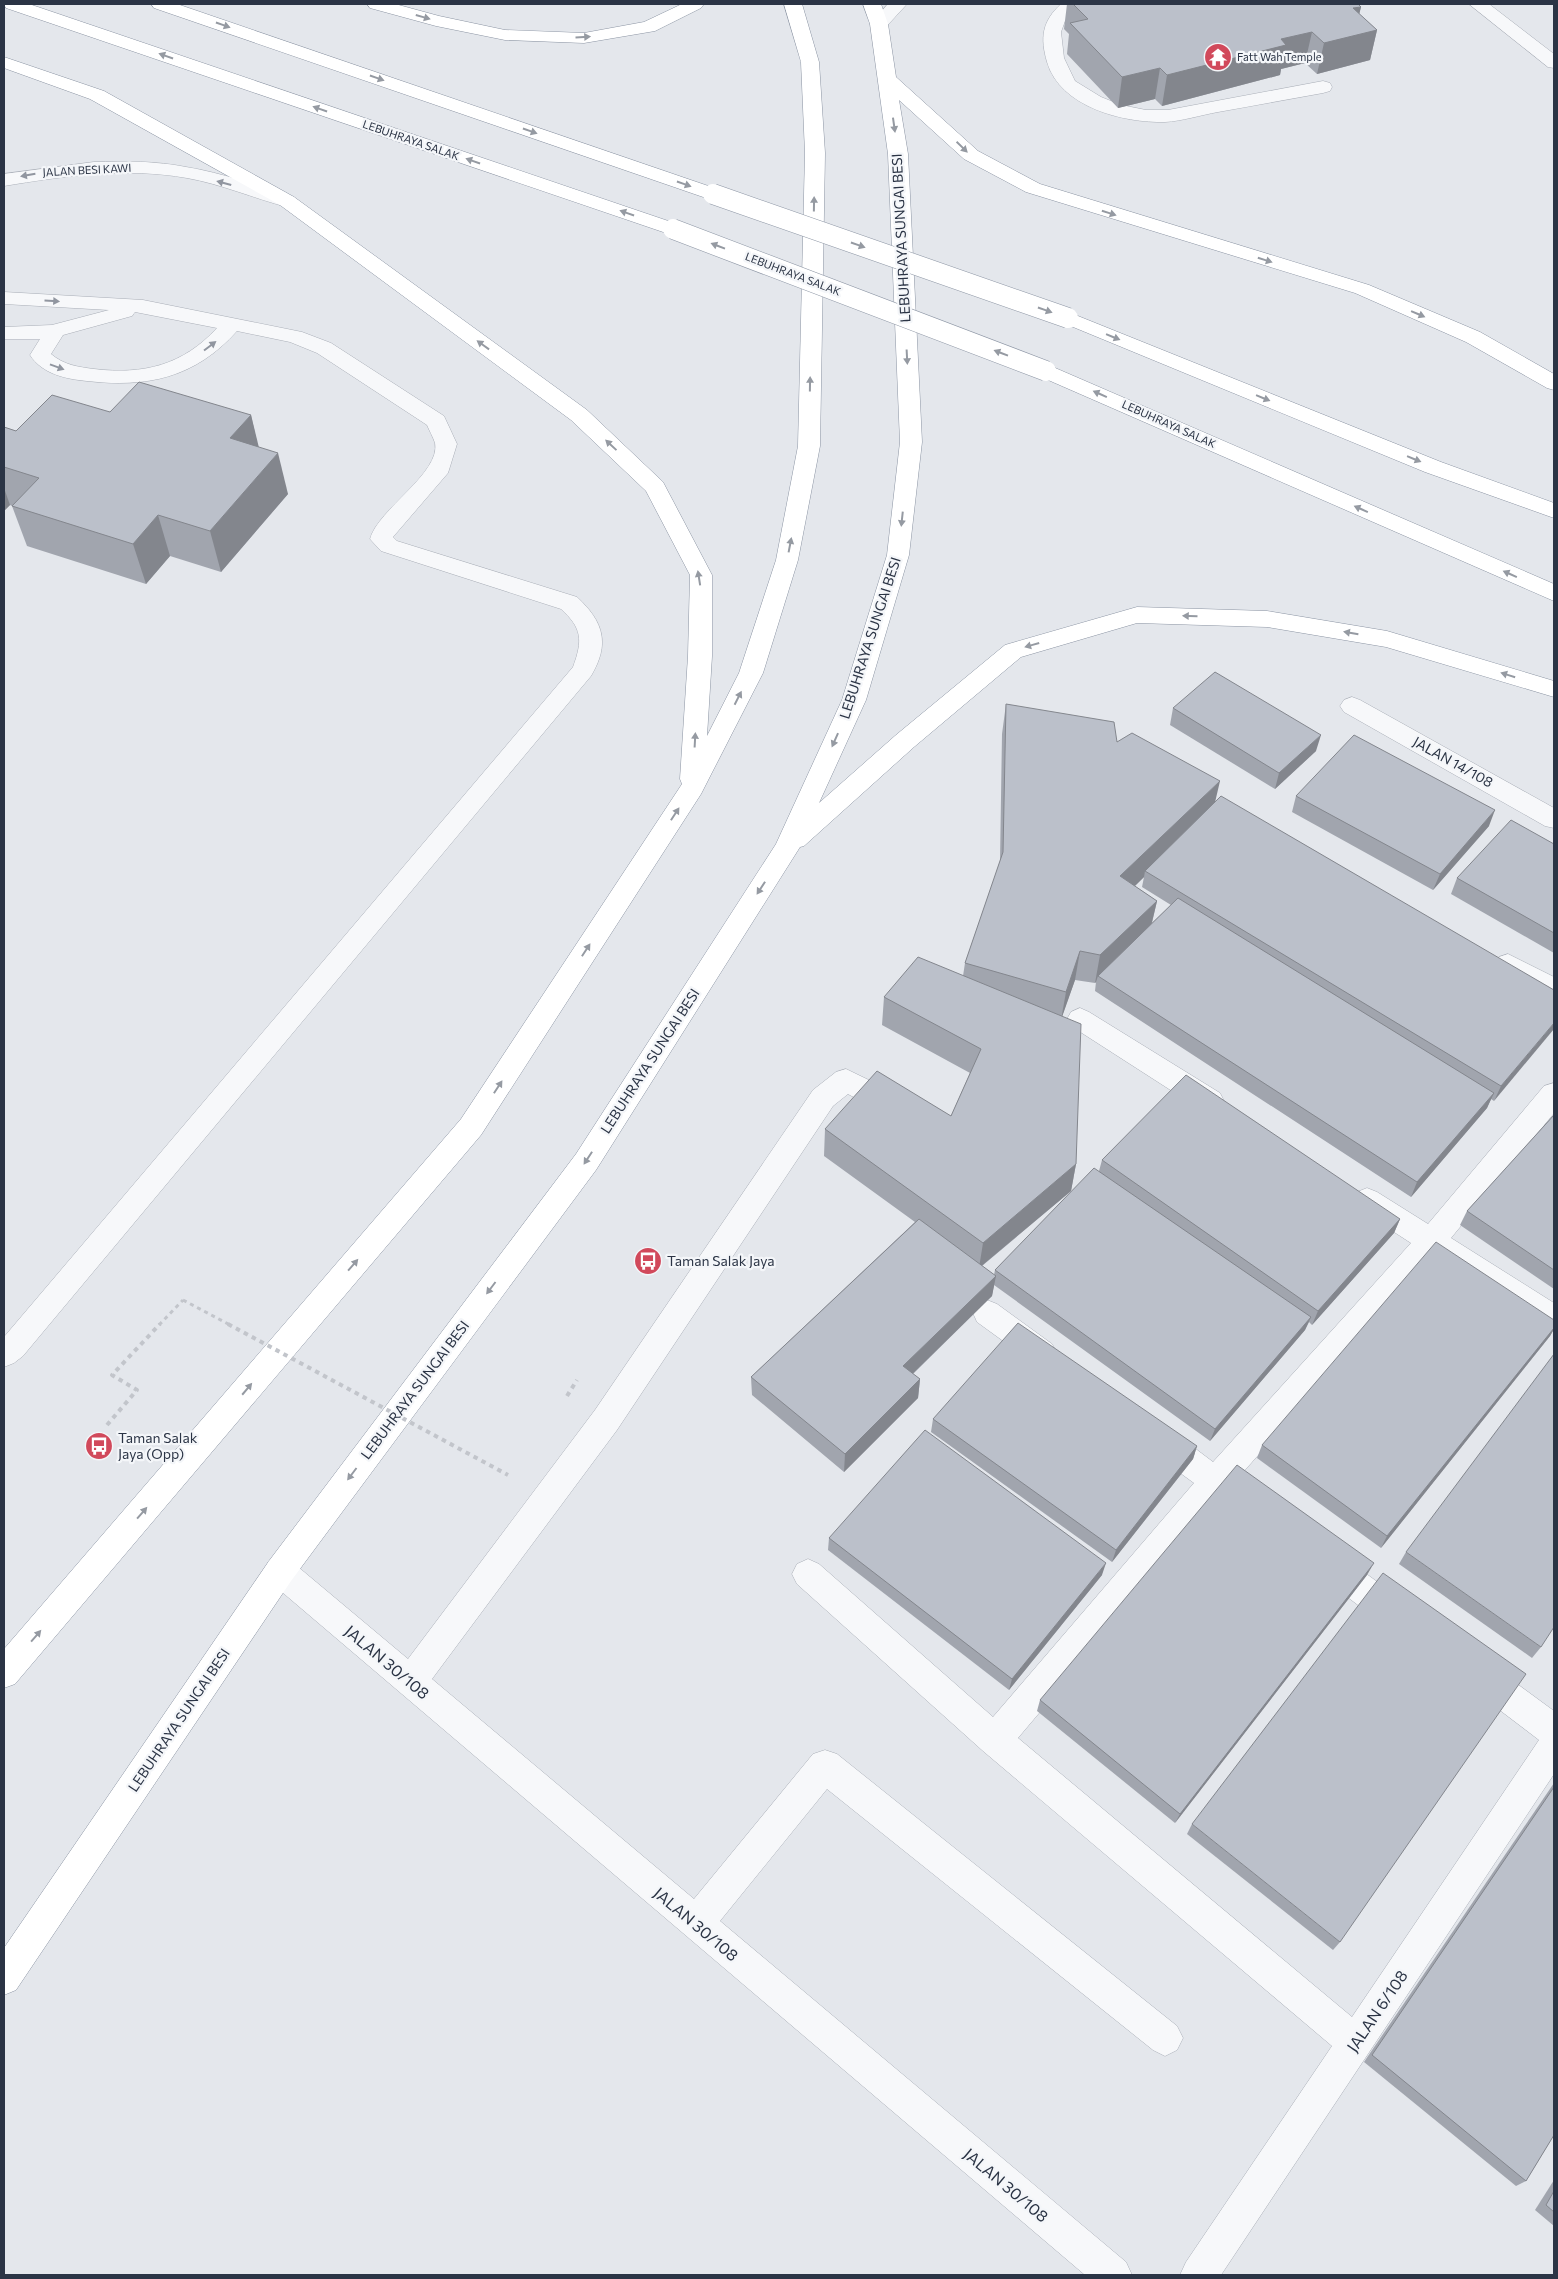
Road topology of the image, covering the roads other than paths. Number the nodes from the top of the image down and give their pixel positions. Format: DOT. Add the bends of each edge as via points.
graph roads {
  1 [pos="12,4"];
  2 [pos="160,4"];
  3 [pos="376,4"];
  4 [pos="695,4"];
  5 [pos="793,4"];
  6 [pos="872,4"];
  7 [pos="898,4"];
  8 [pos="1070,4"];
  9 [pos="1478,4"];
  10 [pos="879,24"];
  11 [pos="4,62"];
  12 [pos="1554,63"];
  13 [pos="887,79"];
  14 [pos="1322,87"];
  15 [pos="4,180"];
  16 [pos="288,201"];
  17 [pos="4,298"];
  18 [pos="143,306"];
  19 [pos="231,324"];
  20 [pos="54,332"];
  21 [pos="4,333"];
  22 [pos="1554,383"];
  23 [pos="1554,511"];
  24 [pos="1554,594"];
  25 [pos="1554,689"];
  26 [pos="1352,706"];
  27 [pos="692,788"];
  28 [pos="1554,819"];
  29 [pos="787,847"];
  30 [pos="1485,952"];
  31 [pos="1554,989"];
  32 [pos="1080,1019"];
  33 [pos="1554,1094"];
  34 [pos="1230,1114"];
  35 [pos="914,1116"];
  36 [pos="1348,1188"];
  37 [pos="1431,1241"];
  38 [pos="987,1313"];
  39 [pos="1554,1318"];
  40 [pos="4,1354"];
  41 [pos="1066,1371"];
  42 [pos="1136,1423"];
  43 [pos="1215,1481"];
  44 [pos="1254,1510"];
  45 [pos="1310,1550"];
  46 [pos="280,1571"];
  47 [pos="808,1574"];
  48 [pos="1420,1632"];
  49 [pos="1460,1661"];
  50 [pos="4,1673"];
  51 [pos="410,1682"];
  52 [pos="1554,1731"];
  53 [pos="995,1740"];
  54 [pos="1554,1746"];
  55 [pos="696,1924"];
  56 [pos="4,1978"];
  57 [pos="1165,2038"];
  58 [pos="1356,2043"];
  59 [pos="1113,2275"];
  60 [pos="1199,2275"];
  24 -- 1 [label="highway, LEBUHRAYA SALAK, one-way, bridge" via="1046,371 674,229"];
  2 -- 23 [label="highway, one-way, bridge" via="1068,318 1433,467"];
  3 -- 4 [label="highway, one-way" via="436,21 505,35 584,38 649,26"];
  27 -- 5 [label="highway, one-way" via="751,673 787,560 809,446 815,153 810,62"];
  6 -- 10 [label="highway, LEBUHRAYA SUNGAI BESI"];
  7 -- 10 [label="street"];
  8 -- 14 [label="street" via="1056,17 1052,26 1051,45 1059,72 1069,87 1118,112 1147,117 1168,116"];
  9 -- 12 [label="street"];
  10 -- 13 [label="highway, LEBUHRAYA SUNGAI BESI"];
  11 -- 16 [label="highway" via="97,95"];
  13 -- 22 [label="highway, one-way" via="970,155 1033,188 1362,290 1473,337"];
  13 -- 29 [label="highway, LEBUHRAYA SUNGAI BESI, one-way" via="898,154 911,442 898,555 854,700"];
  16 -- 15 [label="street, JALAN BESI KAWI, one-way" via="186,173 126,167 56,170"];
  27 -- 16 [label="highway, one-way" via="701,575 655,487 579,416"];
  17 -- 18 [label="street, one-way"];
  18 -- 19 [label="street"];
  18 -- 20 [label="street"];
  20 -- 19 [label="street, one-way" via="40,354 47,364 84,374 141,377 180,365 196,356 211,346"];
  19 -- 40 [label="street" via="295,337 324,348 436,421 446,444 440,468 383,531 381,539 389,546 569,603 584,616 591,634 591,650 583,670 26,1332"];
  20 -- 21 [label="street"];
  25 -- 29 [label="highway, one-way" via="1387,639 1266,619 1137,615 1013,651 905,741"];
  26 -- 28 [label="street, JALAN 14/108"];
  50 -- 27 [label="highway, one-way" via="471,1127"];
  29 -- 46 [label="highway, LEBUHRAYA SUNGAI BESI, one-way" via="586,1162"];
  30 -- 31 [label="street"];
  32 -- 34 [label="street"];
  33 -- 37 [label="street"];
  35 -- 51 [label="street" via="846,1080 823,1098 606,1420"];
  36 -- 37 [label="street"];
  37 -- 39 [label="street"];
  37 -- 43 [label="street"];
  38 -- 41 [label="street"];
  42 -- 43 [label="street"];
  43 -- 44 [label="street"];
  43 -- 53 [label="street"];
  45 -- 48 [label="street"];
  46 -- 51 [label="street, JALAN 30/108"];
  46 -- 56 [label="highway, LEBUHRAYA SUNGAI BESI"];
  47 -- 53 [label="street"];
  49 -- 52 [label="street"];
  51 -- 55 [label="street, JALAN 30/108"];
  53 -- 58 [label="street"];
  54 -- 58 [label="street, JALAN 6/108"];
  55 -- 57 [label="street" via="825,1766"];
  55 -- 59 [label="street, JALAN 30/108"];
  58 -- 60 [label="street, JALAN 6/108"];
}
